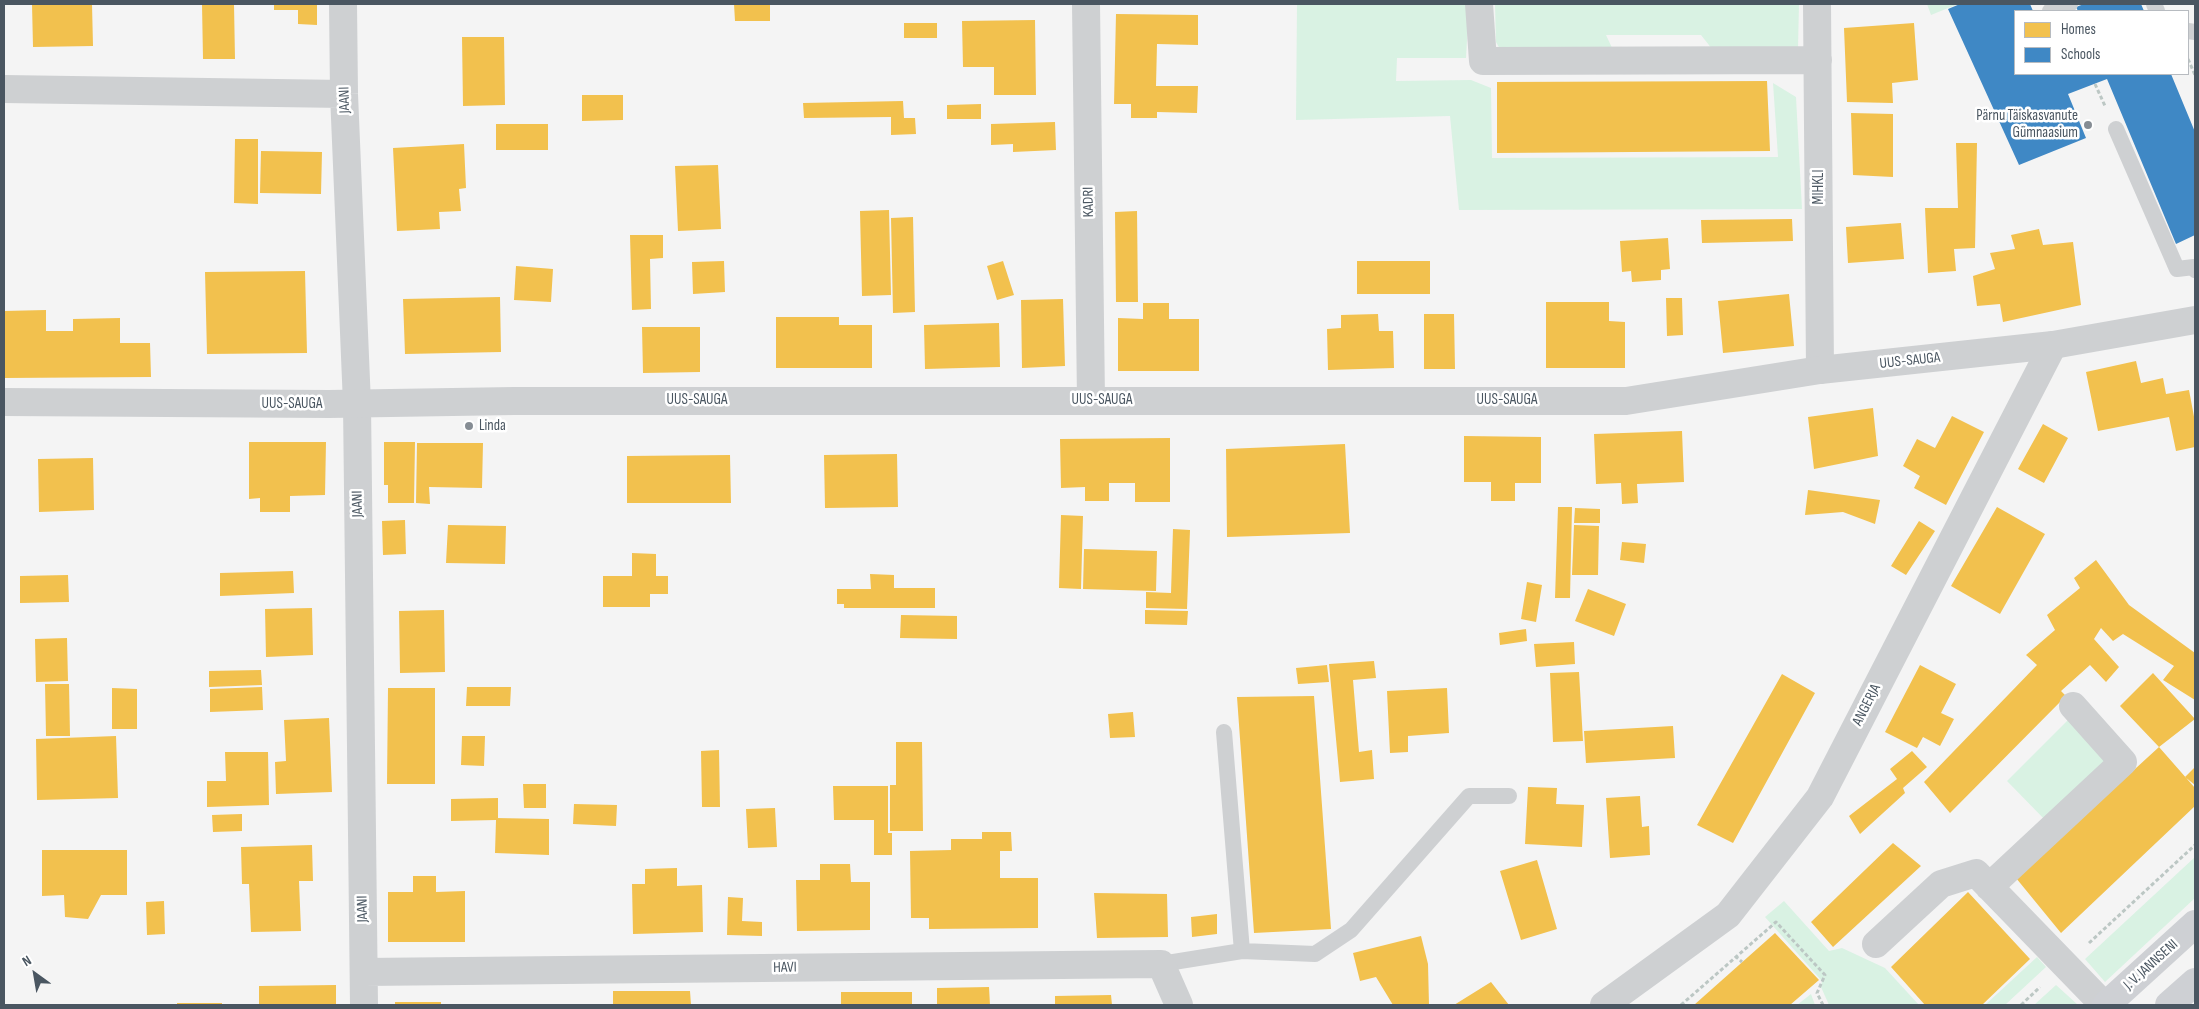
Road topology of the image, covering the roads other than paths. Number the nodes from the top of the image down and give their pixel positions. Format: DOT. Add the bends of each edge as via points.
graph roads {
  1 [pos="343,4"];
  2 [pos="1086,4"];
  3 [pos="1479,4"];
  4 [pos="1817,4"];
  5 [pos="2070,4"];
  6 [pos="2053,10"];
  7 [pos="1818,60"];
  8 [pos="4,89"];
  9 [pos="344,94"];
  10 [pos="2116,129"];
  11 [pos="2195,268"];
  12 [pos="2195,320"];
  13 [pos="2053,345"];
  14 [pos="1820,370"];
  15 [pos="1091,400"];
  16 [pos="4,402"];
  17 [pos="356,404"];
  18 [pos="2073,706"];
  19 [pos="1224,732"];
  20 [pos="1509,796"];
  21 [pos="1989,887"];
  22 [pos="2195,924"];
  23 [pos="1876,944"];
  24 [pos="1242,951"];
  25 [pos="1161,964"];
  26 [pos="364,972"];
  27 [pos="2195,982"];
  28 [pos="364,1005"];
  29 [pos="1179,1005"];
  30 [pos="1604,1005"];
  31 [pos="2105,1005"];
  32 [pos="2169,1005"];
  1 -- 9 [label="street, JAANI"];
  2 -- 15 [label="street, KADRI"];
  3 -- 7 [label="street" via="1483,61"];
  4 -- 7 [label="street, MIHKLI"];
  5 -- 6 [label="lane"];
  7 -- 14 [label="street, MIHKLI"];
  8 -- 9 [label="street"];
  9 -- 17 [label="street, JAANI"];
  10 -- 11 [label="lane" via="2177,269"];
  12 -- 13 [label="street, UUS-SAUGA"];
  13 -- 14 [label="street, UUS-SAUGA"];
  13 -- 30 [label="street, ANGERJA" via="1820,797 1728,915"];
  14 -- 15 [label="street, UUS-SAUGA" via="1626,401"];
  15 -- 17 [label="street, UUS-SAUGA"];
  16 -- 17 [label="street, UUS-SAUGA"];
  17 -- 26 [label="street, JAANI"];
  18 -- 21 [label="street" via="2123,762"];
  19 -- 24 [label="lane"];
  20 -- 24 [label="lane" via="1469,796 1351,930 1314,954"];
  21 -- 23 [label="street" via="1976,873 1941,884"];
  21 -- 31 [label="street"];
  22 -- 31 [label="main road, J. V. JANNSENI"];
  24 -- 25 [label="lane"];
  25 -- 26 [label="street, HAVI"];
  25 -- 29 [label="street"];
  26 -- 28 [label="street, JAANI"];
  27 -- 32 [label="main road"];
}
